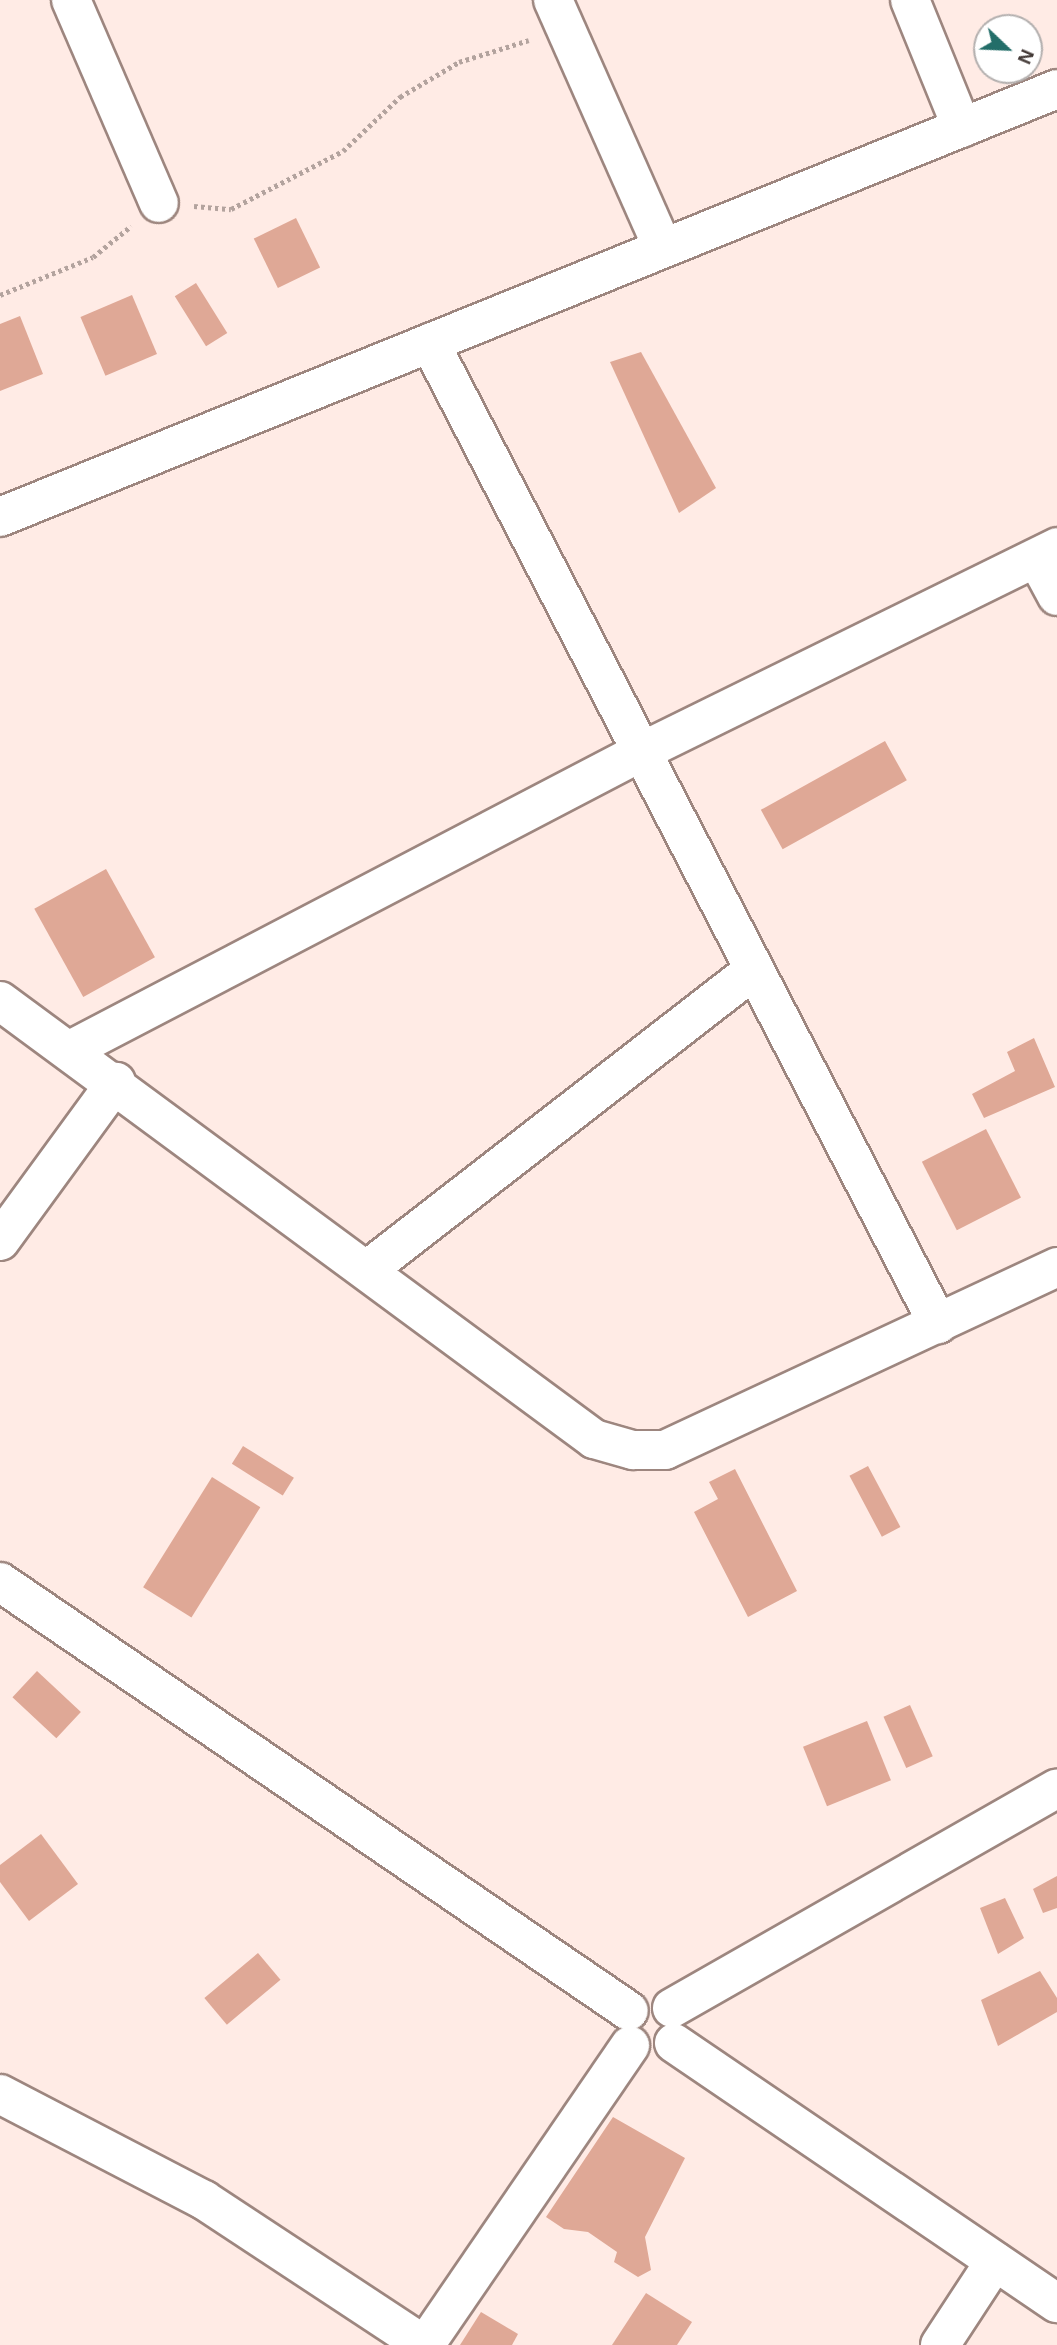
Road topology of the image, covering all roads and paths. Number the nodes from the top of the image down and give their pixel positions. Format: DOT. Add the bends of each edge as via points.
graph roads {
  1 [pos="71,0"];
  2 [pos="910,0"];
  3 [pos="559,14"];
  4 [pos="1057,89"];
  5 [pos="962,128"];
  6 [pos="159,203"];
  7 [pos="663,248"];
  8 [pos="0,295"];
  9 [pos="430,343"];
  10 [pos="0,517"];
  11 [pos="1047,553"];
  12 [pos="1057,596"];
  13 [pos="641,752"];
  14 [pos="754,970"];
  15 [pos="0,1001"];
  16 [pos="72,1049"];
  17 [pos="116,1082"];
  18 [pos="0,1241"];
  19 [pos="1057,1267"];
  20 [pos="367,1270"];
  21 [pos="938,1324"];
  22 [pos="0,1582"];
  23 [pos="1057,1788"];
  24 [pos="673,2026"];
  25 [pos="630,2028"];
  26 [pos="0,2094"];
  27 [pos="995,2261"];
  28 [pos="1057,2303"];
  29 [pos="424,2345"];
  30 [pos="940,2345"];
  1 -- 6 [label="street"];
  2 -- 5 [label="street"];
  3 -- 6 [label="path" via="458,62 400,97 343,151 231,209"];
  3 -- 7 [label="street"];
  4 -- 5 [label="street"];
  5 -- 7 [label="street"];
  6 -- 8 [label="path" via="93,257"];
  7 -- 9 [label="street"];
  9 -- 10 [label="street"];
  9 -- 13 [label="street"];
  11 -- 12 [label="street"];
  11 -- 13 [label="street"];
  13 -- 14 [label="street"];
  13 -- 16 [label="street"];
  14 -- 20 [label="street"];
  14 -- 21 [label="street"];
  15 -- 16 [label="street"];
  16 -- 17 [label="street"];
  17 -- 18 [label="street"];
  17 -- 20 [label="street"];
  19 -- 21 [label="street"];
  20 -- 21 [label="street" via="594,1439 633,1450 665,1450"];
  22 -- 25 [label="street"];
  23 -- 24 [label="street"];
  24 -- 25 [label="street" via="650,1999"];
  24 -- 25 [label="street" via="653,2056"];
  24 -- 27 [label="street"];
  25 -- 29 [label="street"];
  26 -- 29 [label="street" via="204,2200"];
  27 -- 28 [label="street"];
  27 -- 30 [label="street"];
}
